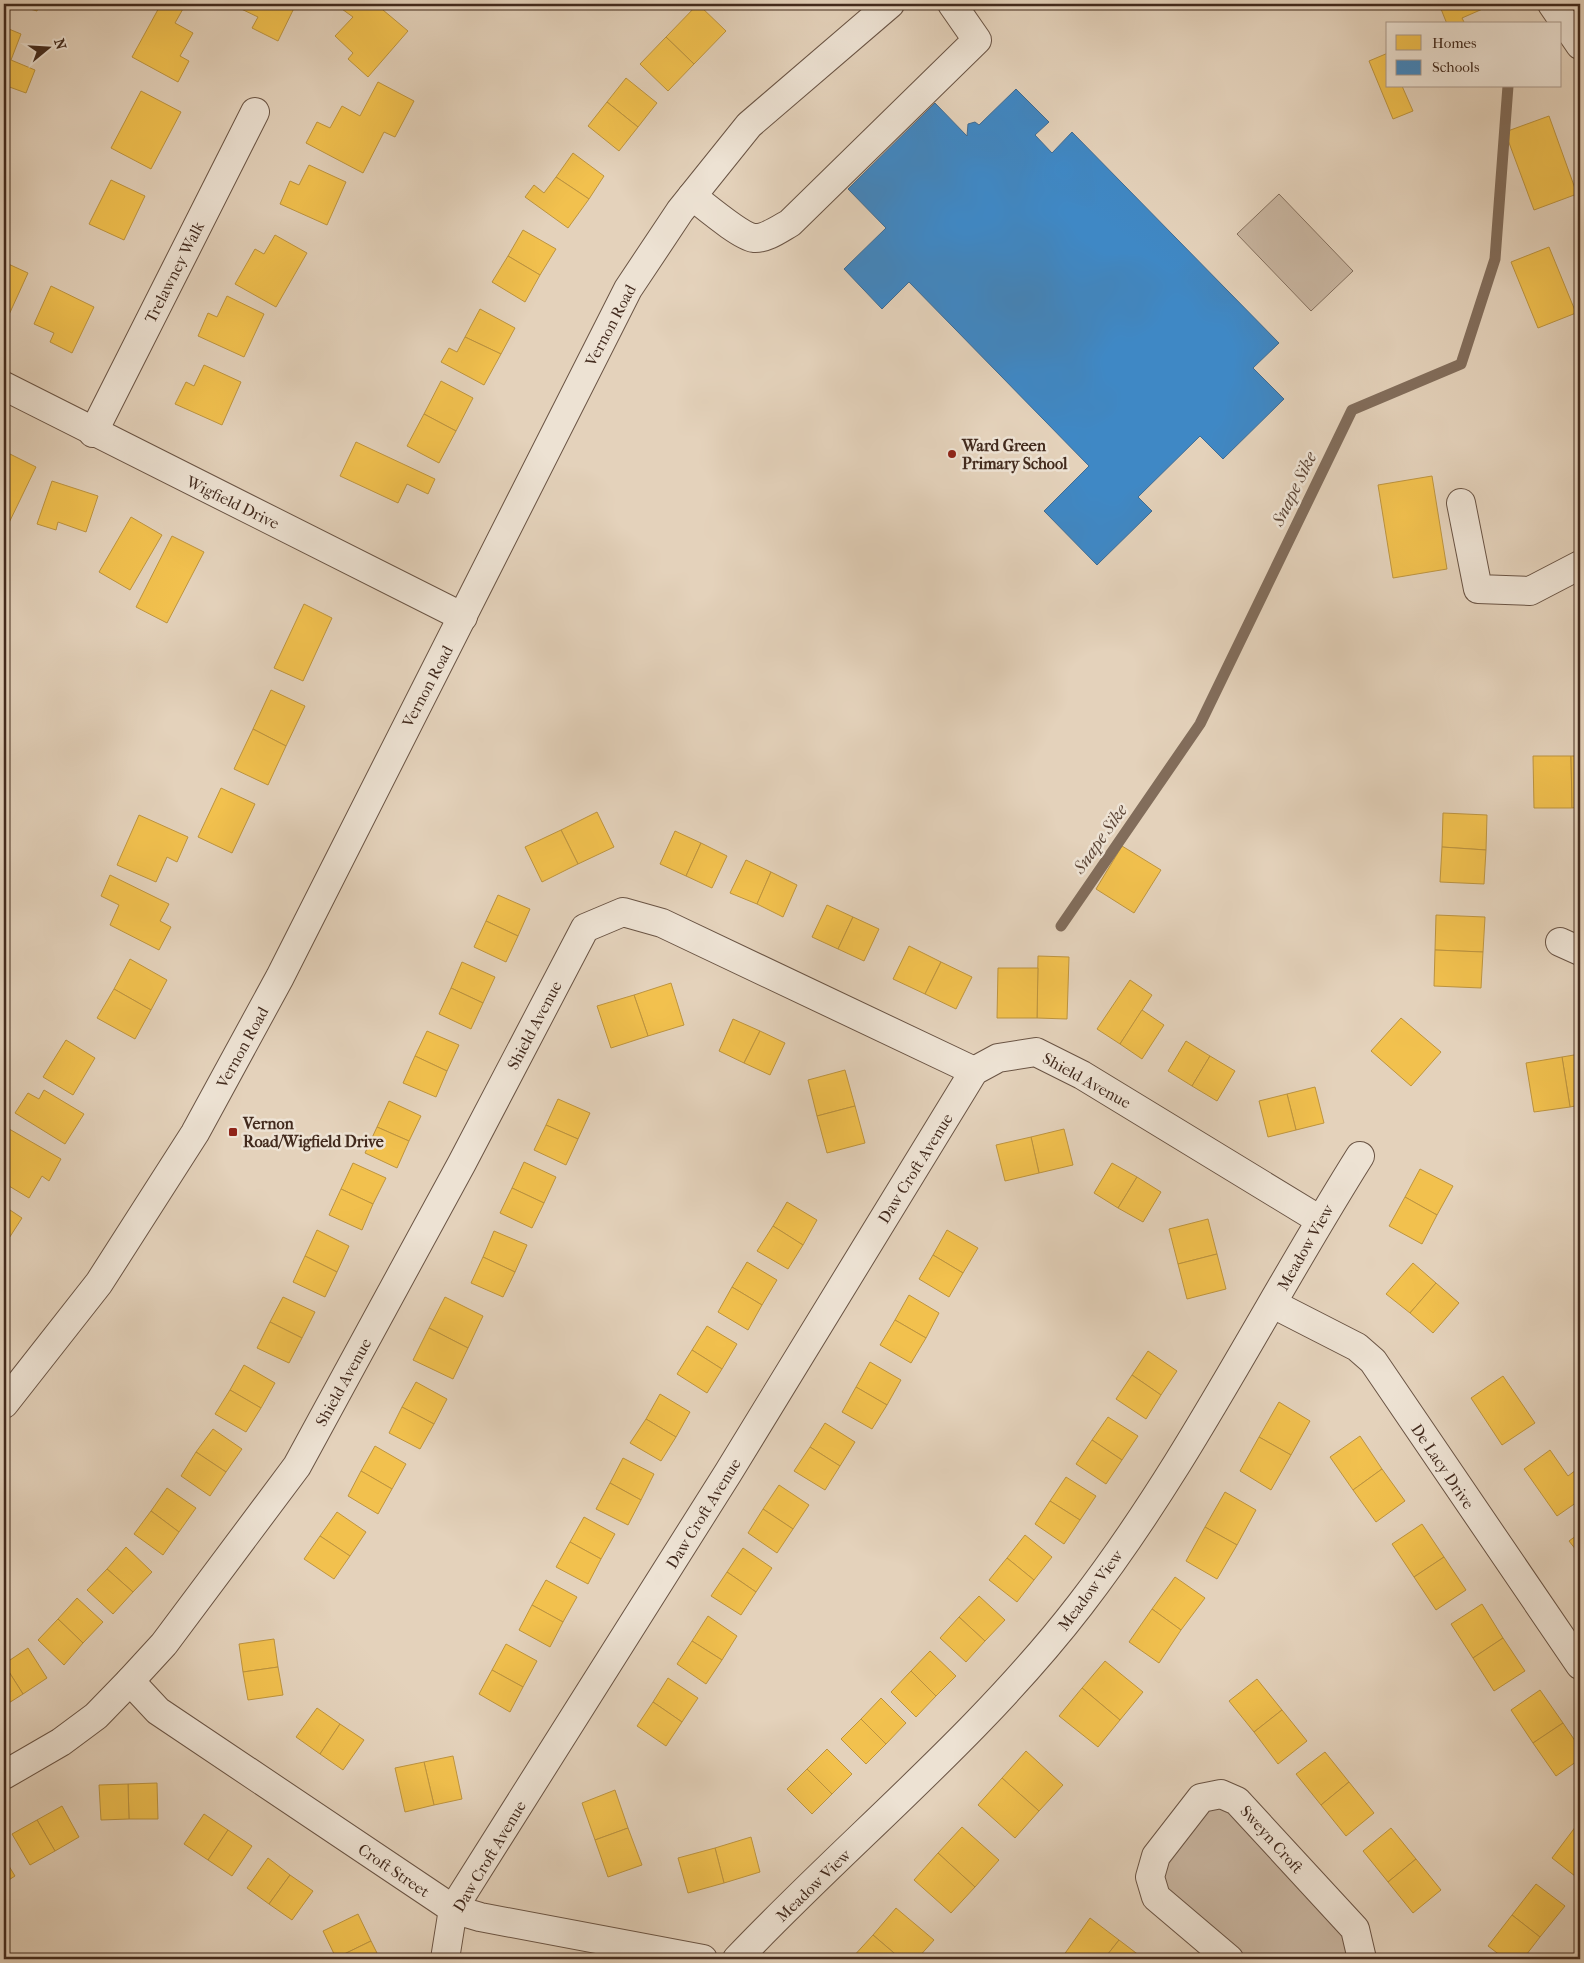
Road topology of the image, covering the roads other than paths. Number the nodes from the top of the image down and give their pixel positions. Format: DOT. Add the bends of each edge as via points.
graph roads {
  1 [pos="890,4"];
  2 [pos="952,4"];
  3 [pos="1552,4"];
  4 [pos="1580,45"];
  5 [pos="255,112"];
  6 [pos="692,196"];
  7 [pos="4,386"];
  8 [pos="94,433"];
  9 [pos="1461,502"];
  10 [pos="1580,565"];
  11 [pos="463,617"];
  12 [pos="974,1070"];
  13 [pos="1360,1156"];
  14 [pos="1320,1220"];
  15 [pos="1273,1304"];
  16 [pos="4,1404"];
  17 [pos="1580,1665"];
  18 [pos="130,1681"];
  19 [pos="4,1775"];
  20 [pos="454,1909"];
  21 [pos="445,1959"];
  22 [pos="703,1959"];
  23 [pos="737,1959"];
  24 [pos="1229,1959"];
  25 [pos="1362,1959"];
  1 -- 6 [label="street, Vernon Road" via="749,126"];
  2 -- 6 [label="street" via="977,40 790,223 771,234 754,238"];
  3 -- 4 [label="street"];
  5 -- 8 [label="street, Trelawney Walk"];
  6 -- 11 [label="street, Vernon Road" via="628,289"];
  7 -- 8 [label="street, Wigfield Drive"];
  8 -- 11 [label="street, Wigfield Drive"];
  9 -- 10 [label="street" via="1478,589 1530,591"];
  11 -- 16 [label="street, Vernon Road" via="280,977 195,1133 99,1283"];
  12 -- 14 [label="street, Shield Avenue" via="998,1058 1036,1052 1082,1075"];
  12 -- 18 [label="street, Shield Avenue" via="662,923 623,912 585,928 297,1466 164,1644"];
  12 -- 20 [label="street, Daw Croft Avenue" via="728,1473"];
  13 -- 14 [label="street, Meadow View"];
  14 -- 15 [label="street, Meadow View"];
  15 -- 17 [label="street, De Lacy Drive" via="1357,1346 1373,1361"];
  15 -- 23 [label="street, Meadow View" via="1136,1528 1080,1606 1003,1698"];
  18 -- 19 [label="street, Shield Avenue" via="96,1716"];
  18 -- 20 [label="street, Croft Street" via="158,1711"];
  20 -- 21 [label="street, Daw Croft Avenue"];
  20 -- 22 [label="street, Croft Street"];
  24 -- 25 [label="street, Sweyn Croft" via="1156,1897 1150,1877 1156,1856 1201,1798 1221,1794 1238,1801 1355,1930"];
}
